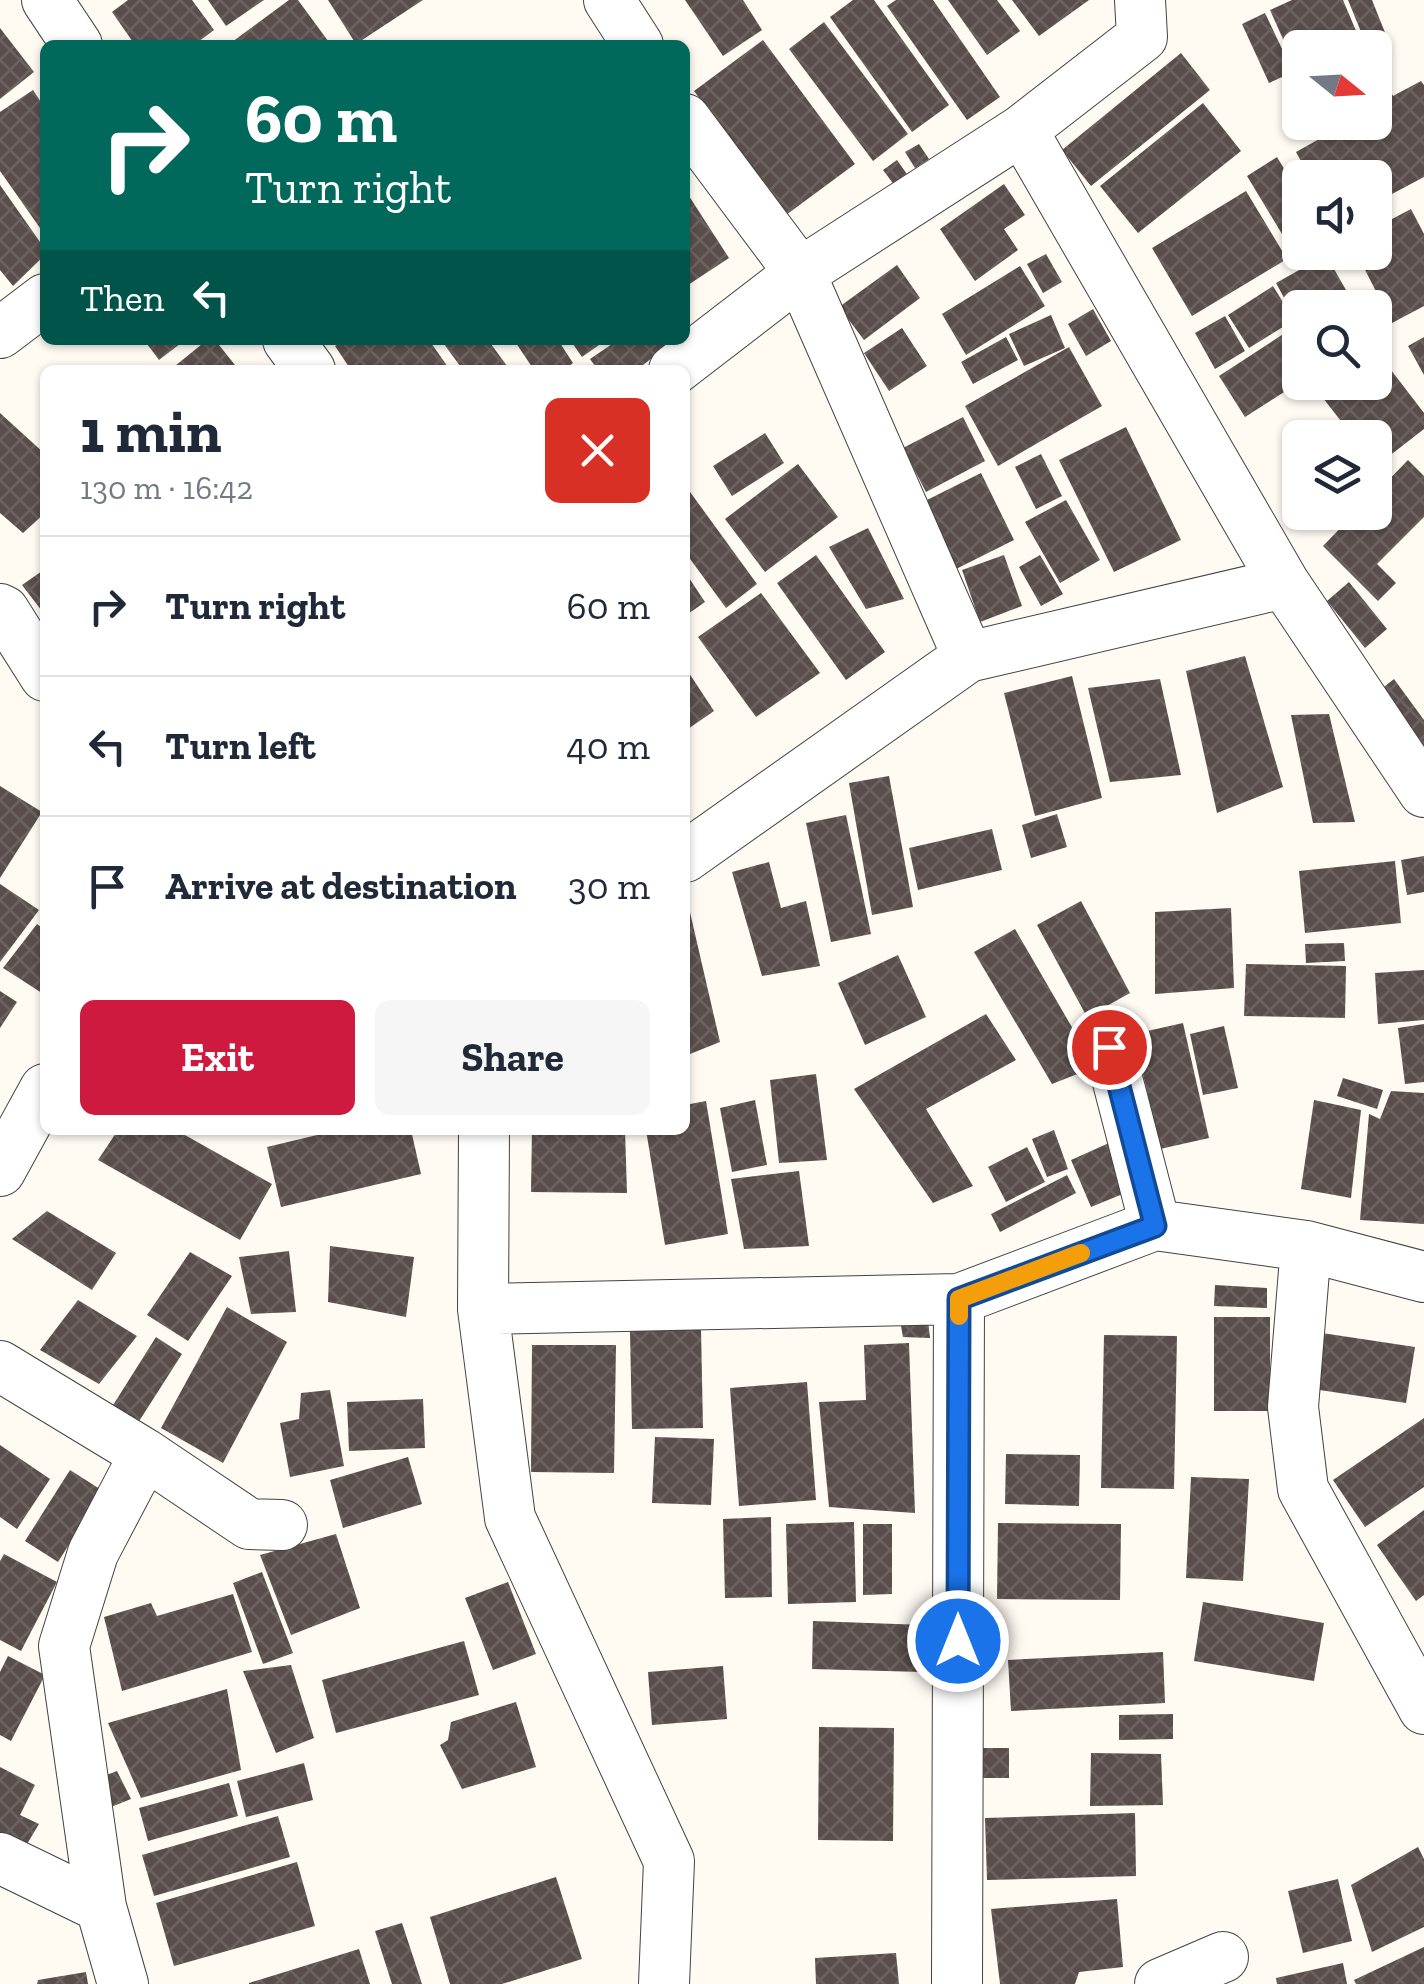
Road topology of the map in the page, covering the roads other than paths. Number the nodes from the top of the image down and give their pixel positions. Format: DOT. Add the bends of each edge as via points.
graph roads {
  1 [pos="47,0"];
  2 [pos="609,0"];
  3 [pos="1140,0"];
  4 [pos="75,40"];
  5 [pos="635,40"];
  6 [pos="690,126"];
  7 [pos="1022,130"];
  8 [pos="800,273"];
  9 [pos="40,304"];
  10 [pos="0,333"];
  11 [pos="680,365"];
  12 [pos="1284,583"];
  13 [pos="0,609"];
  14 [pos="968,657"];
  15 [pos="40,669"];
  16 [pos="1424,792"];
  17 [pos="690,852"];
  18 [pos="1109,1047"];
  19 [pos="40,1098"];
  20 [pos="484,1135"];
  21 [pos="0,1171"];
  22 [pos="1155,1226"];
  23 [pos="1306,1246"];
  24 [pos="1424,1277"];
  25 [pos="959,1299"];
  26 [pos="483,1309"];
  27 [pos="0,1366"];
  28 [pos="145,1454"];
  29 [pos="282,1525"];
  30 [pos="1424,1708"];
  31 [pos="0,1858"];
  32 [pos="101,1907"];
  33 [pos="1224,1957"];
  34 [pos="122,1984"];
  35 [pos="664,1984"];
  36 [pos="957,1984"];
  37 [pos="1160,1984"];
  1 -- 4 [label="street"];
  2 -- 5 [label="street"];
  3 -- 7 [label="street" via="1142,37"];
  6 -- 8 [label="street"];
  7 -- 8 [label="street"];
  7 -- 12 [label="street"];
  8 -- 11 [label="street"];
  8 -- 14 [label="street"];
  9 -- 10 [label="street"];
  12 -- 14 [label="street"];
  12 -- 16 [label="street"];
  13 -- 15 [label="street"];
  14 -- 17 [label="street"];
  18 -- 22 [label="street"];
  19 -- 21 [label="street"];
  20 -- 26 [label="street"];
  22 -- 23 [label="street"];
  22 -- 25 [label="street"];
  23 -- 24 [label="street"];
  23 -- 30 [label="street" via="1294,1407 1302,1489"];
  25 -- 26 [label="street"];
  25 -- 36 [label="street"];
  26 -- 35 [label="street" via="510,1518 669,1861"];
  27 -- 28 [label="street"];
  28 -- 29 [label="street" via="248,1524"];
  28 -- 32 [label="street" via="93,1553 64,1646"];
  31 -- 32 [label="street"];
  32 -- 34 [label="street"];
  33 -- 37 [label="street"];
}
